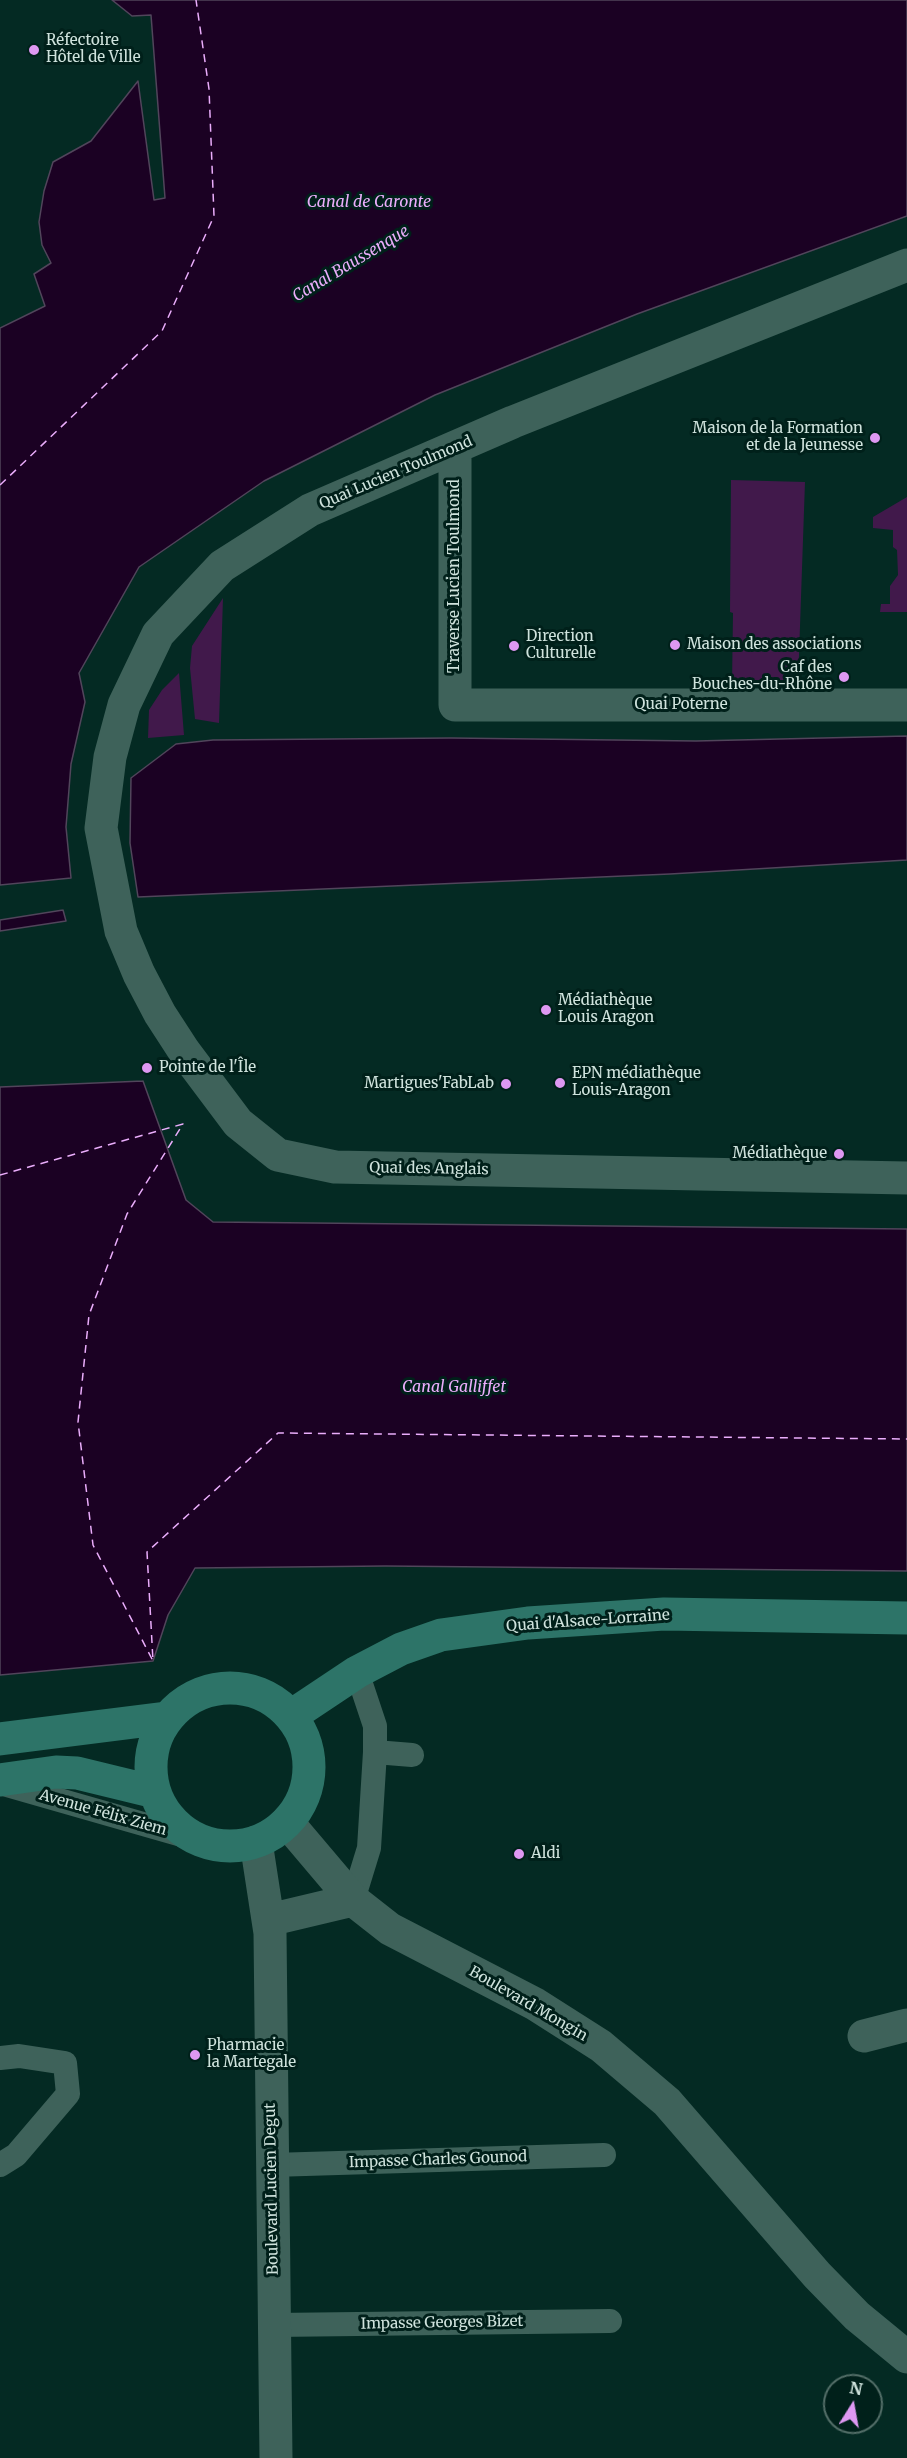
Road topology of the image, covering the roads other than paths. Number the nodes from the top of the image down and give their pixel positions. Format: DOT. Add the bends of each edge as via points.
graph roads {
  1 [pos="907,265"];
  2 [pos="455,448"];
  3 [pos="455,705"];
  4 [pos="907,705"];
  5 [pos="110,883"];
  6 [pos="907,1178"];
  7 [pos="907,1618"];
  8 [pos="357,1672"];
  9 [pos="291,1716"];
  10 [pos="166,1718"];
  11 [pos="0,1739"];
  12 [pos="375,1752"];
  13 [pos="412,1755"];
  14 [pos="0,1782"];
  15 [pos="154,1792"];
  16 [pos="287,1822"];
  17 [pos="206,1842"];
  18 [pos="256,1842"];
  19 [pos="353,1900"];
  20 [pos="269,1920"];
  21 [pos="907,2025"];
  22 [pos="864,2036"];
  23 [pos="0,2058"];
  24 [pos="604,2155"];
  25 [pos="0,2165"];
  26 [pos="272,2165"];
  27 [pos="610,2320"];
  28 [pos="274,2325"];
  29 [pos="907,2357"];
  30 [pos="276,2458"];
  1 -- 2 [label="street, Quai Lucien Toulmond"];
  2 -- 3 [label="street, Traverse Lucien Toulmond"];
  2 -- 5 [label="street, Quai Lucien Toulmond" via="310,510 222,566 158,634 124,705 110,757 101,828"];
  3 -- 4 [label="street, Quai Poterne"];
  5 -- 6 [label="street, Quai des Anglais" via="121,931 160,1014 238,1123 278,1155 335,1167"];
  7 -- 8 [label="main road, Quai d'Alsace-Lorraine" via="664,1614 528,1623 441,1635 401,1649"];
  8 -- 9 [label="main road, Quai d'Alsace-Lorraine"];
  8 -- 12 [label="lane" via="375,1726"];
  9 -- 10 [label="main road" via="274,1701 252,1690 229,1687 205,1691 184,1701"];
  9 -- 16 [label="main road" via="303,1736 309,1759 308,1782 301,1804"];
  10 -- 11 [label="main road"];
  10 -- 15 [label="main road" via="154,1742 150,1767"];
  12 -- 13 [label="lane"];
  12 -- 19 [label="lane" via="369,1848"];
  14 -- 15 [label="main road, Avenue Félix Ziem" via="56,1772 77,1773"];
  14 -- 17 [label="lane, Avenue Félix Ziem"];
  15 -- 17 [label="main road" via="166,1814 183,1830"];
  16 -- 18 [label="main road"];
  16 -- 19 [label="street, Boulevard Mongin"];
  17 -- 18 [label="main road" via="231,1846"];
  18 -- 20 [label="street, Boulevard Lucien Degut"];
  19 -- 20 [label="street"];
  19 -- 29 [label="street, Boulevard Mongin" via="390,1929 535,2004 601,2046 667,2102 817,2275 856,2316"];
  20 -- 26 [label="street, Boulevard Lucien Degut"];
  21 -- 22 [label="street"];
  23 -- 25 [label="lane" via="19,2056 65,2063 68,2094 16,2155"];
  24 -- 26 [label="lane, Impasse Charles Gounod"];
  26 -- 28 [label="street, Boulevard Lucien Degut"];
  27 -- 28 [label="lane, Impasse Georges Bizet"];
  28 -- 30 [label="street, Boulevard Lucien Degut"];
}
